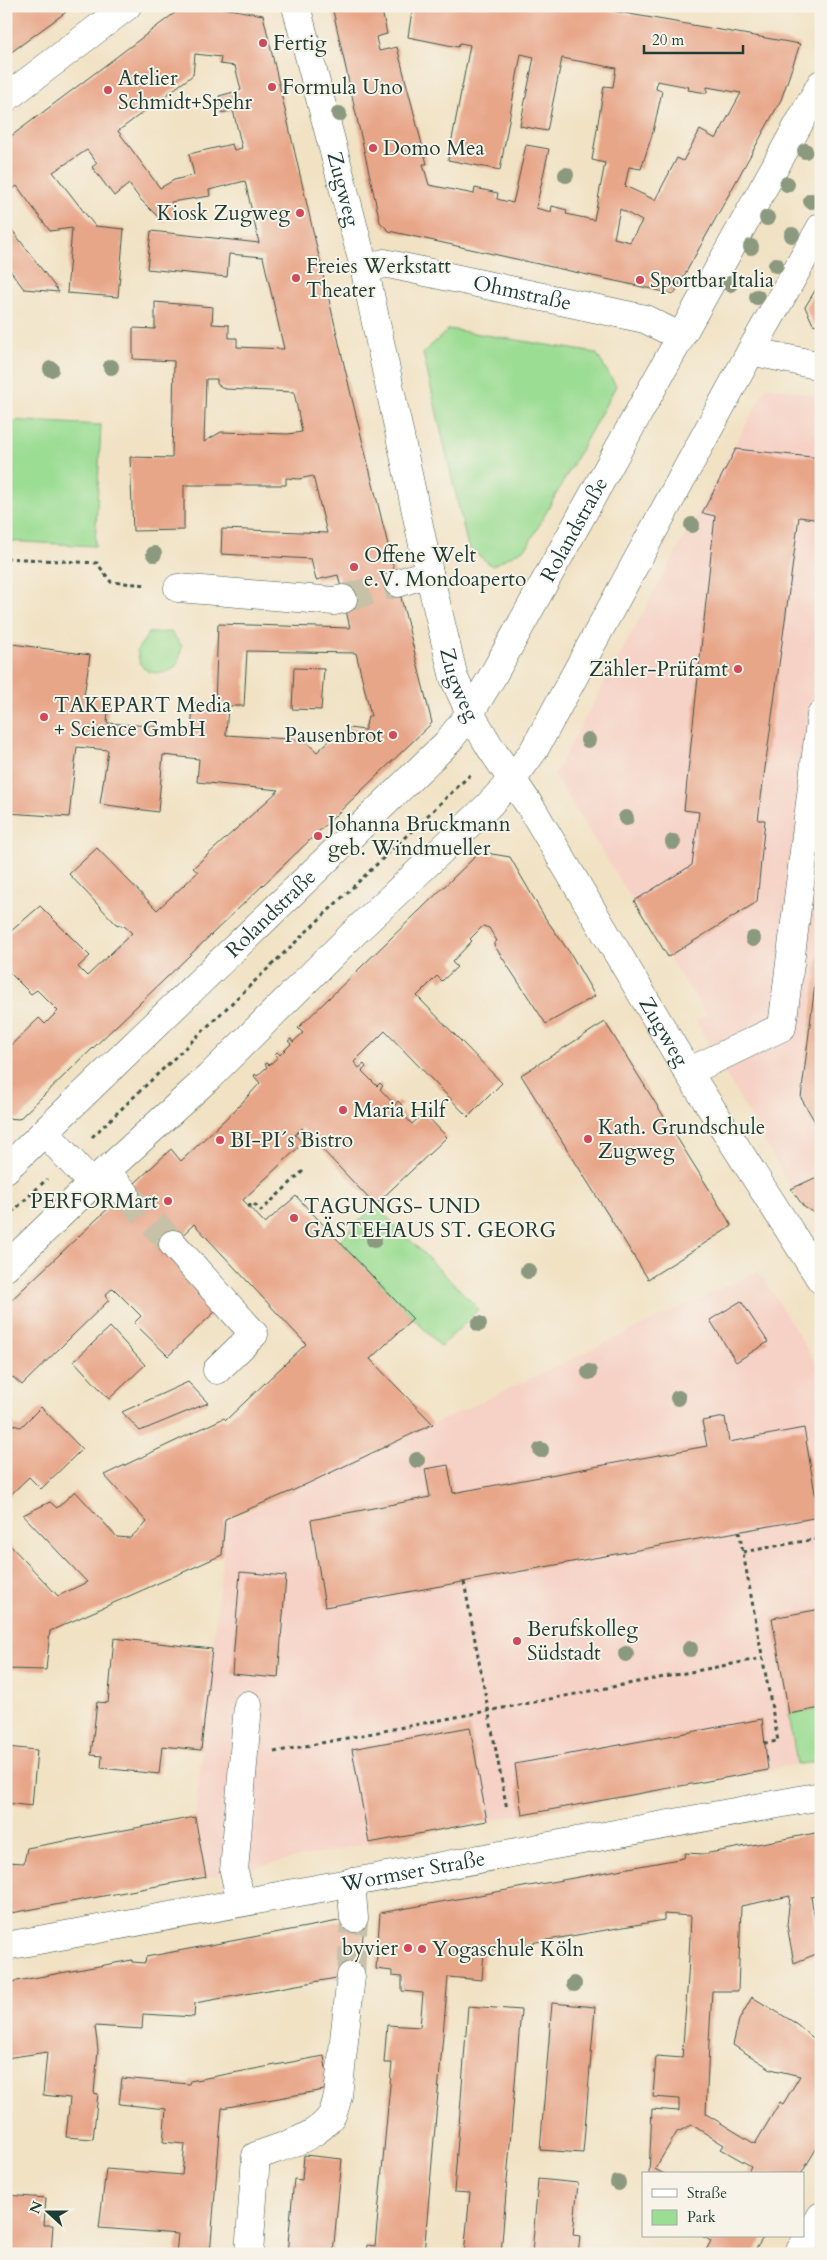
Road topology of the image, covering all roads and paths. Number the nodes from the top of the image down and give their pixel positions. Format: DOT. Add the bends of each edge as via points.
graph roads {
  1 [pos="127,6"];
  2 [pos="296,6"];
  3 [pos="821,84"];
  4 [pos="6,98"];
  5 [pos="821,227"];
  6 [pos="365,271"];
  7 [pos="679,336"];
  8 [pos="750,352"];
  9 [pos="821,366"];
  10 [pos="6,558"];
  11 [pos="429,574"];
  12 [pos="398,583"];
  13 [pos="178,588"];
  14 [pos="344,599"];
  15 [pos="470,713"];
  16 [pos="821,715"];
  17 [pos="512,780"];
  18 [pos="688,1072"];
  19 [pos="45,1132"];
  20 [pos="6,1169"];
  21 [pos="303,1171"];
  22 [pos="98,1178"];
  23 [pos="125,1193"];
  24 [pos="248,1207"];
  25 [pos="173,1244"];
  26 [pos="817,1265"];
  27 [pos="6,1267"];
  28 [pos="217,1370"];
  29 [pos="739,1531"];
  30 [pos="821,1538"];
  31 [pos="743,1552"];
  32 [pos="464,1582"];
  33 [pos="763,1658"];
  34 [pos="248,1705"];
  35 [pos="488,1711"];
  36 [pos="764,1742"];
  37 [pos="244,1758"];
  38 [pos="821,1796"];
  39 [pos="507,1809"];
  40 [pos="352,1882"];
  41 [pos="241,1902"];
  42 [pos="354,1918"];
  43 [pos="6,1946"];
  44 [pos="350,1976"];
  45 [pos="821,2216"];
  46 [pos="249,2254"];
  47 [pos="798,2254"];
  1 -- 4 [label="street"];
  2 -- 6 [label="street, Zugweg"];
  3 -- 7 [label="street, Rolandstraße"];
  5 -- 8 [label="street"];
  6 -- 7 [label="street, Ohmstraße" via="384,263 645,319"];
  6 -- 11 [label="street, Zugweg"];
  7 -- 15 [label="street, Rolandstraße"];
  8 -- 9 [label="street"];
  8 -- 17 [label="street" via="534,750"];
  10 -- 13 [label="path" via="97,563 111,582"];
  11 -- 12 [label="street"];
  11 -- 15 [label="street, Zugweg" via="454,678"];
  13 -- 14 [label="street" via="334,601"];
  15 -- 17 [label="street, Zugweg"];
  15 -- 19 [label="street, Rolandstraße" via="447,744"];
  16 -- 18 [label="street" via="782,1027"];
  17 -- 18 [label="street, Zugweg"];
  17 -- 22 [label="street" via="209,1077"];
  18 -- 26 [label="street, Zugweg"];
  19 -- 20 [label="street, Rolandstraße"];
  19 -- 22 [label="street"];
  21 -- 24 [label="path" via="261,1211 253,1203"];
  22 -- 23 [label="street"];
  22 -- 27 [label="street"];
  25 -- 28 [label="street" via="254,1334"];
  29 -- 31 [label="path"];
  30 -- 31 [label="path"];
  31 -- 33 [label="path"];
  32 -- 35 [label="path"];
  33 -- 35 [label="path"];
  33 -- 36 [label="path" via="778,1741"];
  34 -- 37 [label="street"];
  35 -- 37 [label="path"];
  35 -- 39 [label="path"];
  37 -- 41 [label="street" via="234,1872"];
  38 -- 40 [label="street, Wormser Straße"];
  40 -- 41 [label="street, Wormser Straße"];
  40 -- 42 [label="street"];
  41 -- 43 [label="street, Wormser Straße"];
  44 -- 46 [label="street" via="338,2096 333,2114 320,2129 256,2156"];
  45 -- 47 [label="street"];
}
